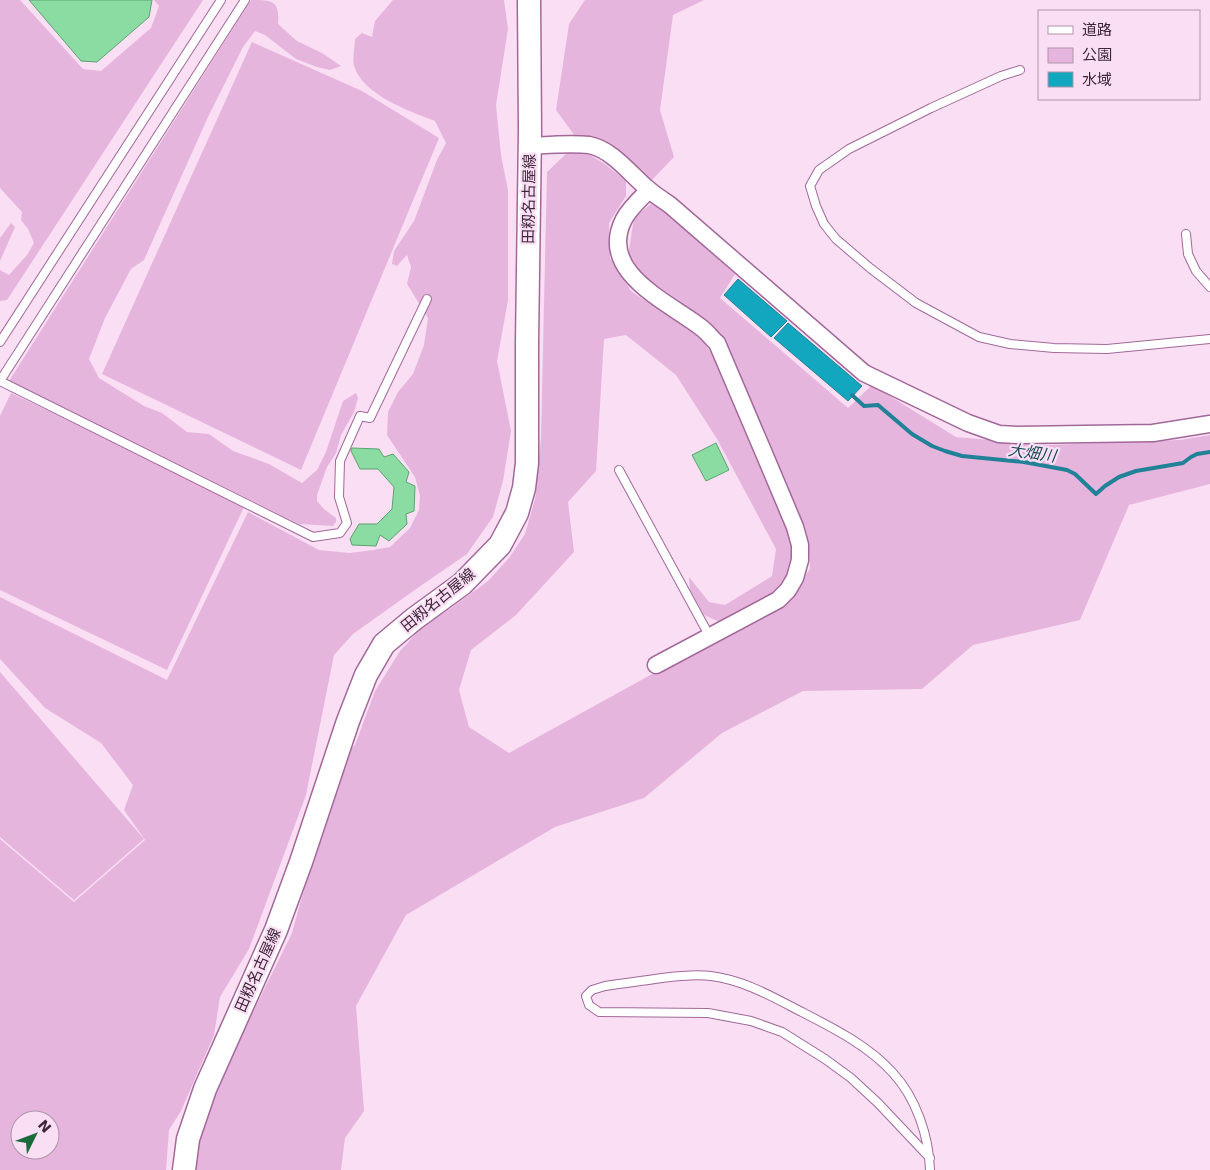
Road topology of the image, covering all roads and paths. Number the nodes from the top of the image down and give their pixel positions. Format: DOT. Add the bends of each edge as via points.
graph roads {
  1 [pos="221,0"];
  2 [pos="245,0"];
  3 [pos="530,0"];
  4 [pos="1020,70"];
  5 [pos="530,146"];
  6 [pos="649,190"];
  7 [pos="1186,234"];
  8 [pos="1210,287"];
  9 [pos="427,300"];
  10 [pos="1210,339"];
  11 [pos="0,342"];
  12 [pos="0,381"];
  13 [pos="1210,424"];
  14 [pos="619,470"];
  15 [pos="710,637"];
  16 [pos="656,665"];
  17 [pos="930,1158"];
  18 [pos="184,1170"];
  19 [pos="930,1170"];
  1 -- 11 [label="lane"];
  2 -- 12 [label="lane"];
  3 -- 5 [label="main road, 田籾名古屋線"];
  4 -- 10 [label="lane" via="848,149 819,170 810,186 824,224 836,239 916,303 979,337 1010,344 1107,349"];
  5 -- 6 [label="street" via="598,148 613,157"];
  5 -- 18 [label="main road, 田籾名古屋線" via="527,463 517,513 500,545 462,584 384,644 366,675 276,930 205,1089 188,1139"];
  6 -- 13 [label="street" via="864,373 968,423 998,434 1017,435 1153,433"];
  6 -- 15 [label="street" via="629,211 621,226 618,247 626,268 642,286 717,343 800,545 800,560 788,590 778,600"];
  7 -- 8 [label="lane" via="1188,254 1196,271"];
  9 -- 12 [label="lane" via="370,418 360,416 340,461 339,497 347,522 340,533 313,537"];
  14 -- 15 [label="lane"];
  15 -- 16 [label="street"];
  17 -- 17 [label="lane" via="916,1110 904,1087 882,1062 860,1045 760,990 730,980 687,975 605,986 592,990 586,996 589,1005 599,1012 708,1012 751,1021 782,1032 851,1078"];
  17 -- 19 [label="lane"];
}
